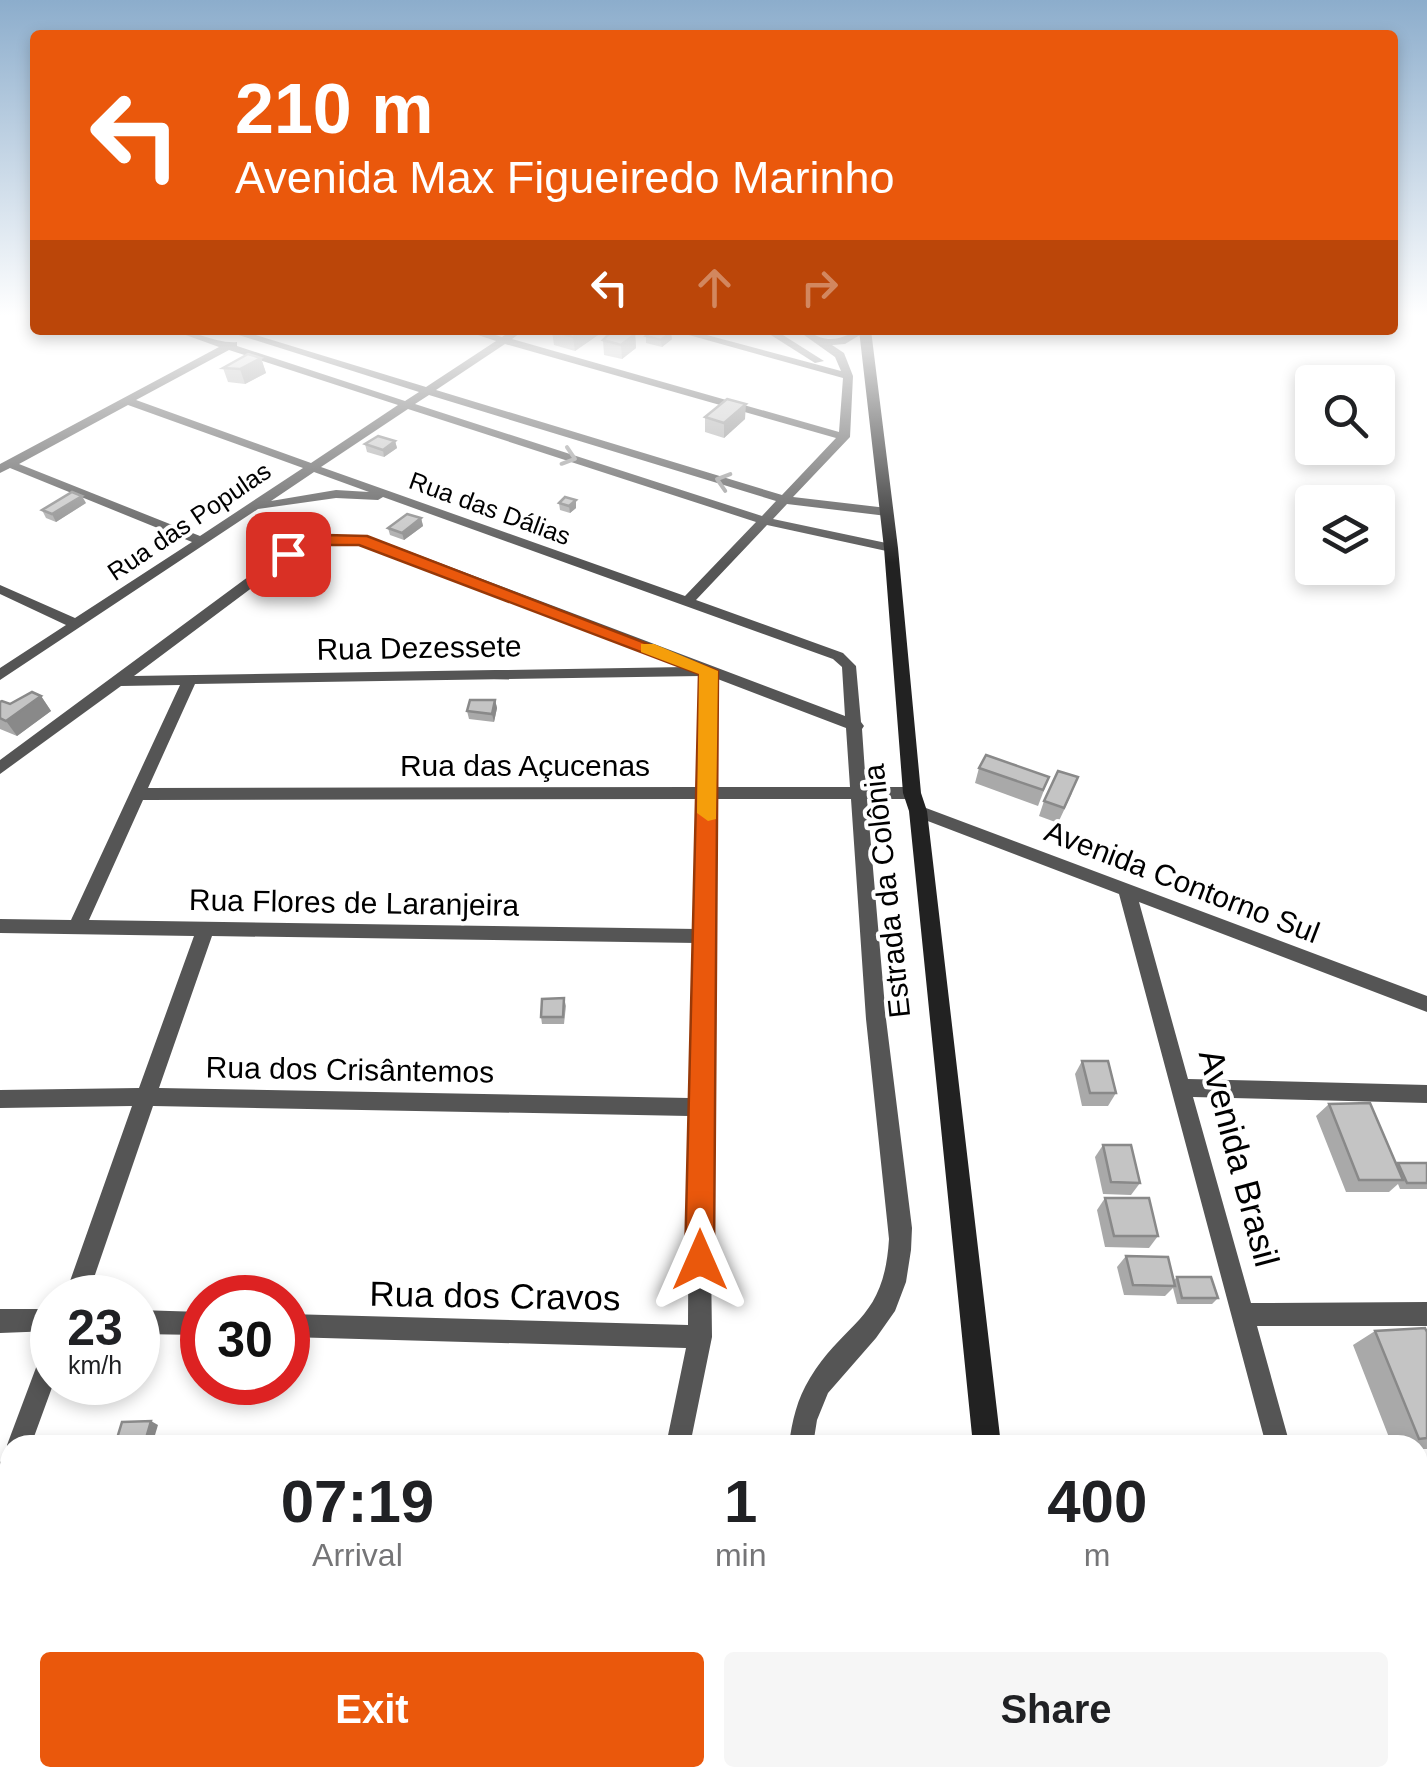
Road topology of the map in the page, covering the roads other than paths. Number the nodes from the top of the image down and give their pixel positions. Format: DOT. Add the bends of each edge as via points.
graph roads {
  1 [pos="136,396"];
  2 [pos="381,396"];
  3 [pos="417,396"];
  4 [pos="440,396"];
  5 [pos="702,396"];
  6 [pos="845,396"];
  7 [pos="872,396"];
  8 [pos="127,401"];
  9 [pos="404,404"];
  10 [pos="844,437"];
  11 [pos="311,466"];
  12 [pos="5,467"];
  13 [pos="398,498"];
  14 [pos="786,500"];
  15 [pos="249,508"];
  16 [pos="887,512"];
  17 [pos="765,521"];
  18 [pos="199,540"];
  19 [pos="892,548"];
  20 [pos="0,590"];
  21 [pos="686,603"];
  22 [pos="76,624"];
  23 [pos="708,671"];
  24 [pos="0,675"];
  25 [pos="190,679"];
  26 [pos="119,681"];
  27 [pos="856,726"];
  28 [pos="1,766"];
  29 [pos="857,792"];
  30 [pos="708,793"];
  31 [pos="139,794"];
  32 [pos="915,802"];
  33 [pos="1127,891"];
  34 [pos="78,924"];
  35 [pos="0,926"];
  36 [pos="206,929"];
  37 [pos="706,936"];
  38 [pos="1427,1004"];
  39 [pos="1182,1088"];
  40 [pos="1427,1094"];
  41 [pos="148,1096"];
  42 [pos="0,1099"];
  43 [pos="699,1107"];
  44 [pos="83,1275"];
  45 [pos="1427,1314"];
  46 [pos="1243,1315"];
  47 [pos="30,1320"];
  48 [pos="0,1321"];
  49 [pos="310,1327"];
  50 [pos="700,1336"];
  51 [pos="34,1405"];
  52 [pos="23,1435"];
  53 [pos="680,1435"];
  54 [pos="803,1435"];
  55 [pos="985,1435"];
  56 [pos="1275,1435"];
  1 -- 8 [label="street"];
  2 -- 9 [label="street"];
  3 -- 9 [label="street, Rua das Populas"];
  14 -- 4 [label="street, one-way"];
  5 -- 10 [label="street"];
  6 -- 10 [label="street"];
  7 -- 16 [label="main road, Estrada da Colônia"];
  8 -- 11 [label="street, Rua das Dálias"];
  8 -- 12 [label="street"];
  9 -- 11 [label="street, Rua das Populas"];
  9 -- 17 [label="street, one-way"];
  10 -- 14 [label="street"];
  11 -- 13 [label="street, Rua das Dálias"];
  11 -- 15 [label="street, Rua das Populas"];
  12 -- 18 [label="street"];
  13 -- 15 [label="street" via="336,494"];
  13 -- 21 [label="street, Rua das Dálias"];
  14 -- 16 [label="street"];
  14 -- 17 [label="street"];
  15 -- 18 [label="street, Rua das Populas"];
  16 -- 19 [label="main road, Estrada da Colônia"];
  17 -- 19 [label="street"];
  17 -- 21 [label="street"];
  18 -- 22 [label="street, Rua das Populas"];
  19 -- 32 [label="main road, Estrada da Colônia"];
  20 -- 22 [label="street"];
  21 -- 27 [label="street, Rua das Dálias" via="838,656 852,672"];
  22 -- 24 [label="street, Rua das Populas"];
  23 -- 25 [label="street, Rua Dezessete"];
  23 -- 26 [label="street" via="382,546 342,539 288,554"];
  23 -- 27 [label="street"];
  23 -- 30 [label="street"];
  25 -- 26 [label="street, Rua Dezessete"];
  25 -- 31 [label="street"];
  26 -- 28 [label="street"];
  27 -- 29 [label="street"];
  29 -- 30 [label="street, Rua das Açucenas"];
  29 -- 32 [label="street, Rua das Açucenas"];
  29 -- 54 [label="street" via="900,1262 881,1312 822,1376"];
  30 -- 31 [label="street, Rua das Açucenas"];
  30 -- 37 [label="street"];
  31 -- 34 [label="street"];
  32 -- 33 [label="street, Avenida Contorno Sul"];
  32 -- 55 [label="main road, Estrada da Colônia"];
  33 -- 38 [label="street, Avenida Contorno Sul"];
  33 -- 39 [label="street, Avenida Brasil"];
  34 -- 35 [label="street, Rua Flores de Laranjeira"];
  34 -- 36 [label="street, Rua Flores de Laranjeira"];
  36 -- 37 [label="street, Rua Flores de Laranjeira"];
  36 -- 41 [label="street"];
  37 -- 43 [label="street"];
  39 -- 40 [label="street"];
  39 -- 46 [label="street, Avenida Brasil"];
  41 -- 42 [label="street, Rua dos Crisântemos"];
  41 -- 43 [label="street, Rua dos Crisântemos"];
  41 -- 44 [label="street"];
  43 -- 50 [label="street"];
  45 -- 46 [label="street"];
  46 -- 56 [label="street, Avenida Brasil"];
  47 -- 48 [label="street"];
  49 -- 50 [label="street, Rua dos Cravos"];
  50 -- 53 [label="street"];
  51 -- 52 [label="street"];
}
